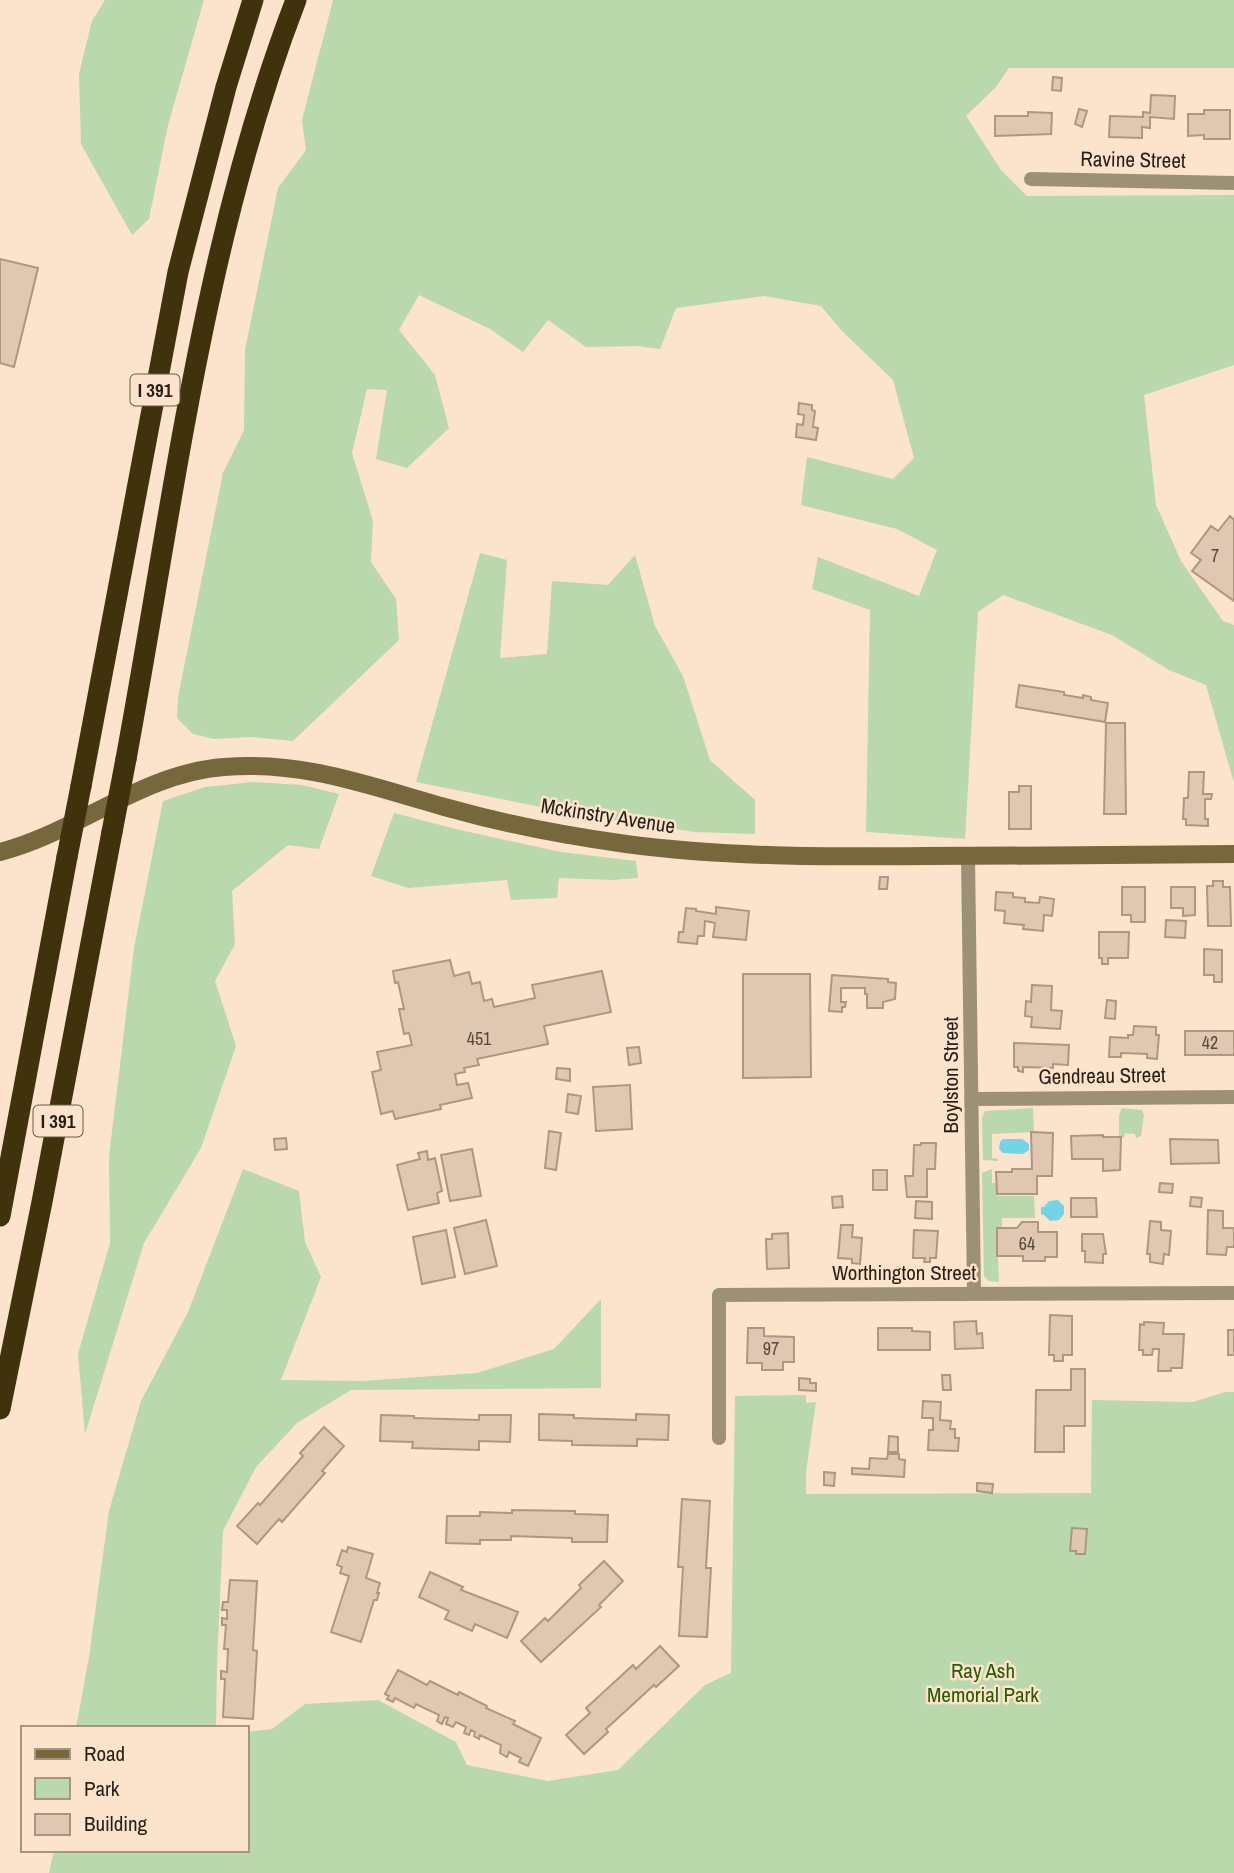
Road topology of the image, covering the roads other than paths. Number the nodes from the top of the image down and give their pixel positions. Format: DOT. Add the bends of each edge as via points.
graph roads {
  1 [pos="254,0"];
  2 [pos="296,0"];
  3 [pos="1031,179"];
  4 [pos="1234,183"];
  5 [pos="0,852"];
  6 [pos="1234,854"];
  7 [pos="968,856"];
  8 [pos="1234,1097"];
  9 [pos="971,1099"];
  10 [pos="0,1216"];
  11 [pos="1234,1293"];
  12 [pos="974,1294"];
  13 [pos="0,1409"];
  14 [pos="719,1438"];
  1 -- 10 [label="highway, I 391, bridge" via="211,140 178,272"];
  2 -- 13 [label="highway, I 391, bridge" via="246,157 210,298 43,1202"];
  3 -- 4 [label="street, Ravine Street"];
  5 -- 7 [label="street, Mckinstry Avenue" via="30,844 157,782 220,767 254,766 326,772 484,817 628,844 749,854"];
  6 -- 7 [label="street, Mckinstry Avenue"];
  7 -- 9 [label="street, Boylston Street"];
  8 -- 9 [label="street, Gendreau Street"];
  9 -- 12 [label="street, Boylston Street"];
  11 -- 12 [label="street, Worthington Street"];
  12 -- 14 [label="street, Worthington Street" via="719,1295"];
}
